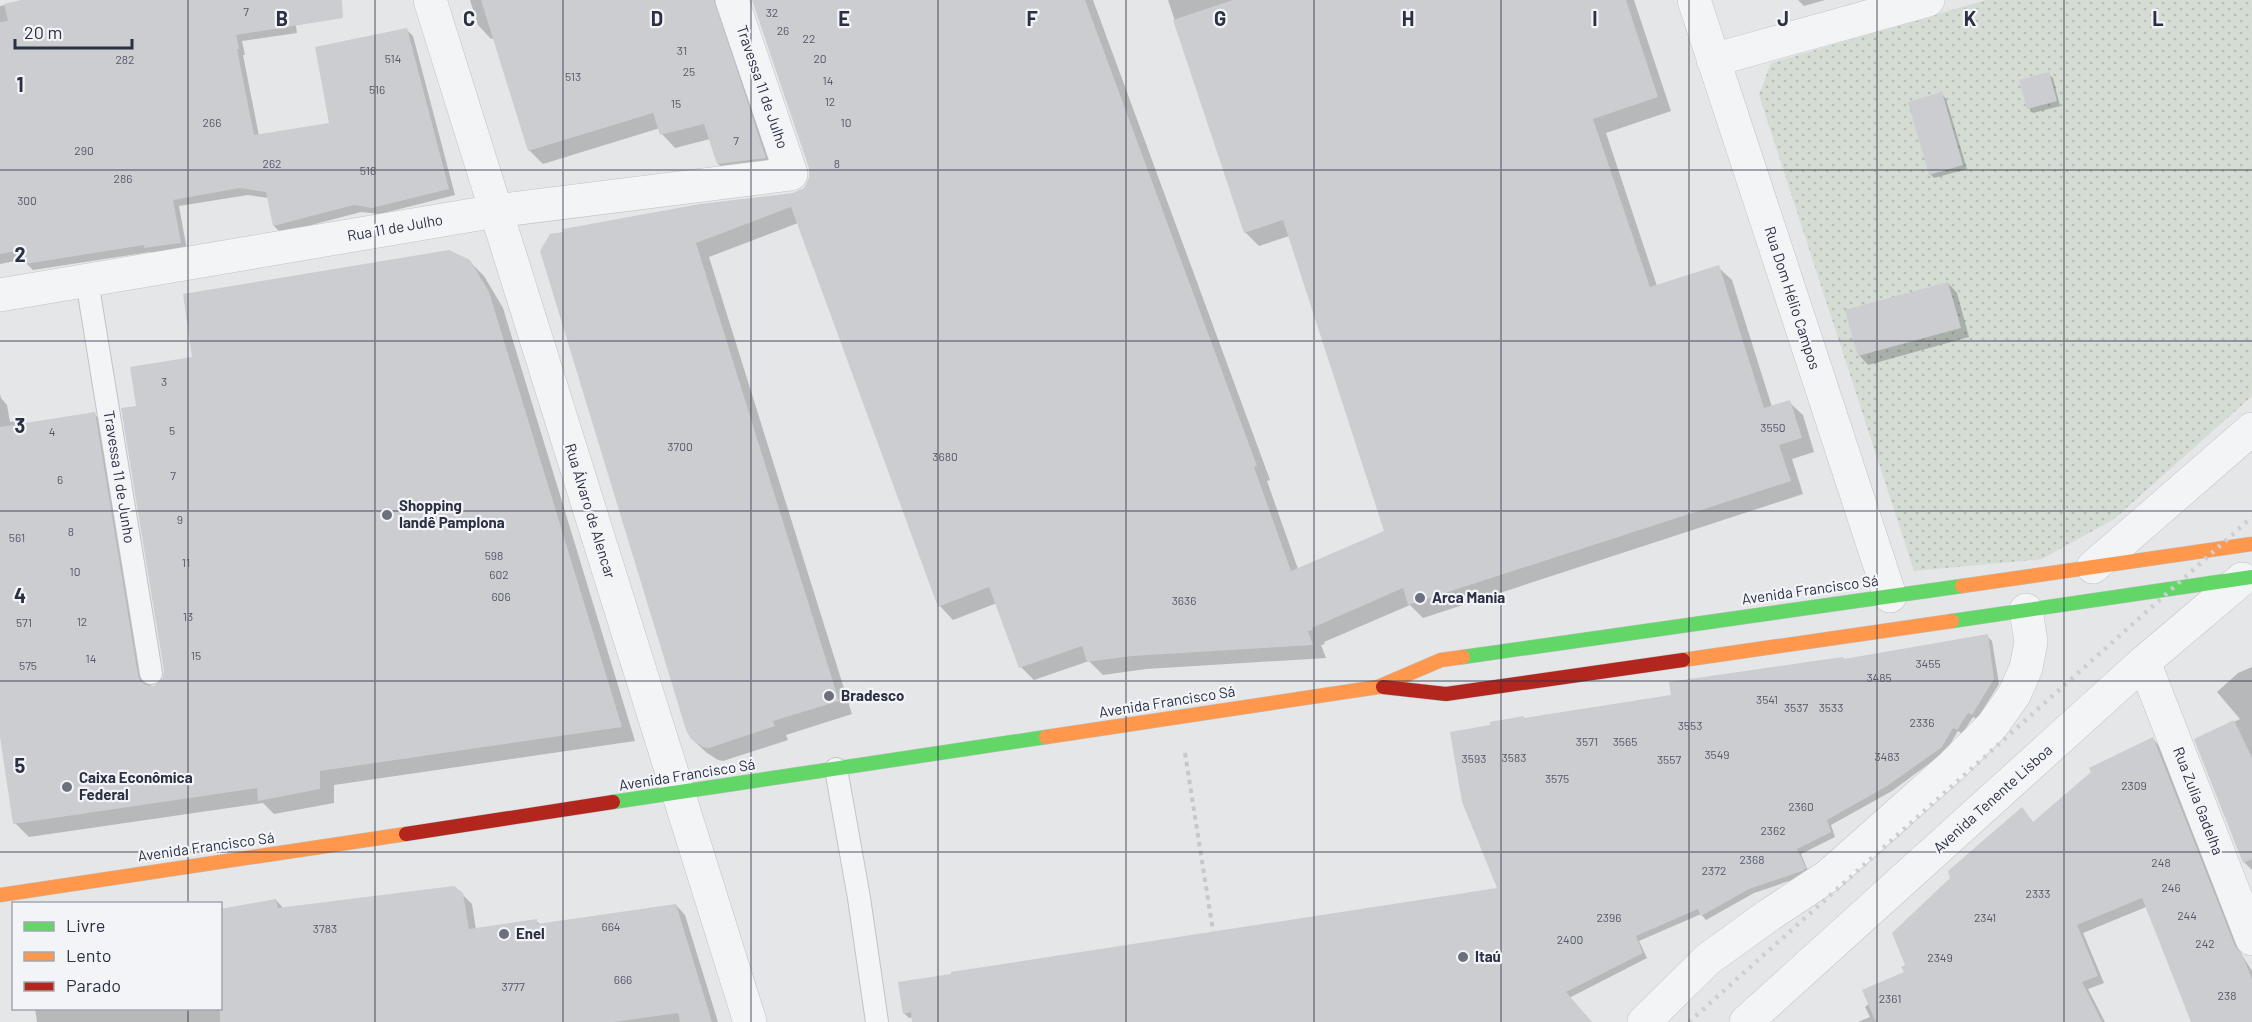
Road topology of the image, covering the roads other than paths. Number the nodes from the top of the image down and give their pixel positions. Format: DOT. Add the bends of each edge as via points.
graph roads {
  1 [pos="430,0"];
  2 [pos="732,0"];
  3 [pos="1694,0"];
  4 [pos="1928,0"];
  5 [pos="1713,60"];
  6 [pos="791,174"];
  7 [pos="496,211"];
  8 [pos="87,281"];
  9 [pos="0,295"];
  10 [pos="2252,429"];
  11 [pos="2252,544"];
  12 [pos="2093,567"];
  13 [pos="2247,578"];
  14 [pos="1890,596"];
  15 [pos="2026,610"];
  16 [pos="2144,662"];
  17 [pos="151,673"];
  18 [pos="1378,687"];
  19 [pos="836,769"];
  20 [pos="677,793"];
  21 [pos="0,895"];
  22 [pos="2252,939"];
  23 [pos="750,1022"];
  24 [pos="877,1022"];
  25 [pos="1644,1022"];
  26 [pos="1746,1022"];
  1 -- 7 [label="street, Rua Álvaro de Alencar"];
  2 -- 6 [label="street, Travessa 11 de Julho"];
  3 -- 5 [label="street, Rua Dom Hélio Campos"];
  4 -- 5 [label="street"];
  5 -- 14 [label="street, Rua Dom Hélio Campos"];
  6 -- 7 [label="street, Rua 11 de Julho"];
  7 -- 8 [label="street, Rua 11 de Julho"];
  7 -- 20 [label="street, Rua Álvaro de Alencar"];
  8 -- 9 [label="street, Rua 11 de Julho"];
  8 -- 17 [label="lane, Travessa 11 de Junho"];
  10 -- 12 [label="street"];
  11 -- 12 [label="main road, Avenida Francisco Sá"];
  12 -- 14 [label="main road, Avenida Francisco Sá"];
  13 -- 15 [label="main road, Avenida Francisco Sá"];
  13 -- 16 [label="street, Avenida Tenente Lisboa"];
  14 -- 18 [label="main road, Avenida Francisco Sá" via="1441,660"];
  15 -- 18 [label="main road, Avenida Francisco Sá" via="1446,694"];
  15 -- 25 [label="street" via="2031,642 2026,668 2014,695 1992,726 1828,876 1708,959"];
  16 -- 22 [label="street, Rua Zulia Gadelha"];
  16 -- 26 [label="street, Avenida Tenente Lisboa"];
  18 -- 19 [label="main road, Avenida Francisco Sá"];
  19 -- 20 [label="main road, Avenida Francisco Sá"];
  19 -- 24 [label="lane"];
  20 -- 21 [label="main road, Avenida Francisco Sá"];
  20 -- 23 [label="street, Rua Álvaro de Alencar"];
}
